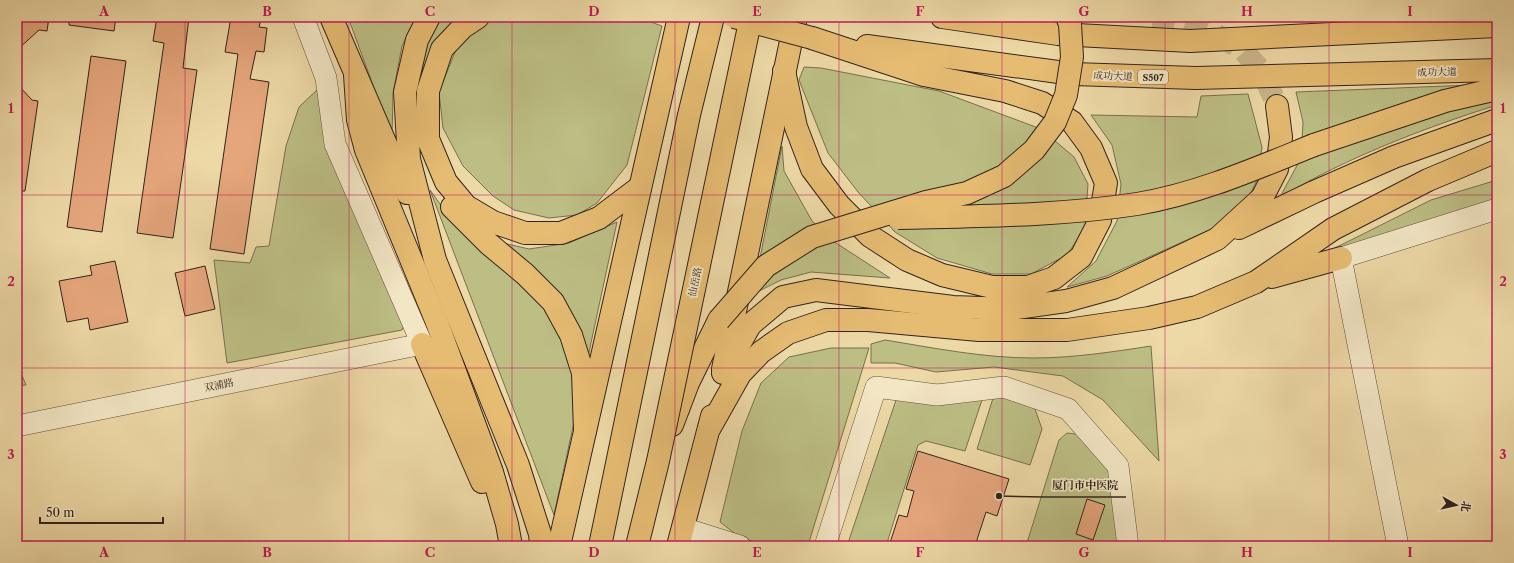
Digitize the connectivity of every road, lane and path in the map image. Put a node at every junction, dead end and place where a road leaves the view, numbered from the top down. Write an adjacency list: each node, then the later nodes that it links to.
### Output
1 (303, 17): 29 (street)
2 (331, 17): 14 (main road)
3 (429, 17): 18 (main road)
4 (478, 17): 22 (main road)
5 (679, 17): 22 (main road)
6 (713, 17): 40 (main road)
7 (734, 17): 13 (main road, 成功大道 / S507, bridge)
8 (751, 17): 34 (main road, 仙岳路, bridge)
9 (796, 17): 16 (main road)
10 (942, 17): 12 (main road)
11 (1067, 17): 24 (main road, bridge)
12 (1497, 26)
13 (812, 38): 15 (main road, 成功大道 / S507); 16 (main road)
14 (355, 70): 27 (main road); 35 (main road)
15 (1497, 70)
16 (784, 71): 30 (main road)
17 (1497, 89): 24 (main road, bridge)
18 (404, 92): 27 (main road); 33 (main road)
19 (1277, 106): 25 (main road)
20 (1497, 120): 25 (main road)
21 (1497, 151): 28 (main road)
22 (640, 187): 33 (main road)
23 (1497, 209): 26 (street)
24 (867, 219): 34 (main road, bridge)
25 (1217, 239): 30 (main road)
26 (1341, 258): 28 (main road); 45 (street)
27 (435, 260): 38 (main road)
28 (1256, 282): 32 (main road)
29 (422, 344): 31 (street, 双浦路); 35 (main road)
30 (722, 373): 32 (main road)
31 (17, 426)
32 (709, 429): 36 (main road)
33 (585, 431): 39 (main road)
34 (658, 461): 41 (main road, 仙岳路, bridge)
35 (507, 524): 37 (main road)
36 (680, 537): 42 (street)
37 (511, 546)
38 (541, 546)
39 (558, 546)
40 (600, 546)
41 (637, 546)
42 (740, 546)
43 (825, 546): 44 (street)
44 (1128, 546)
45 (1398, 546)

